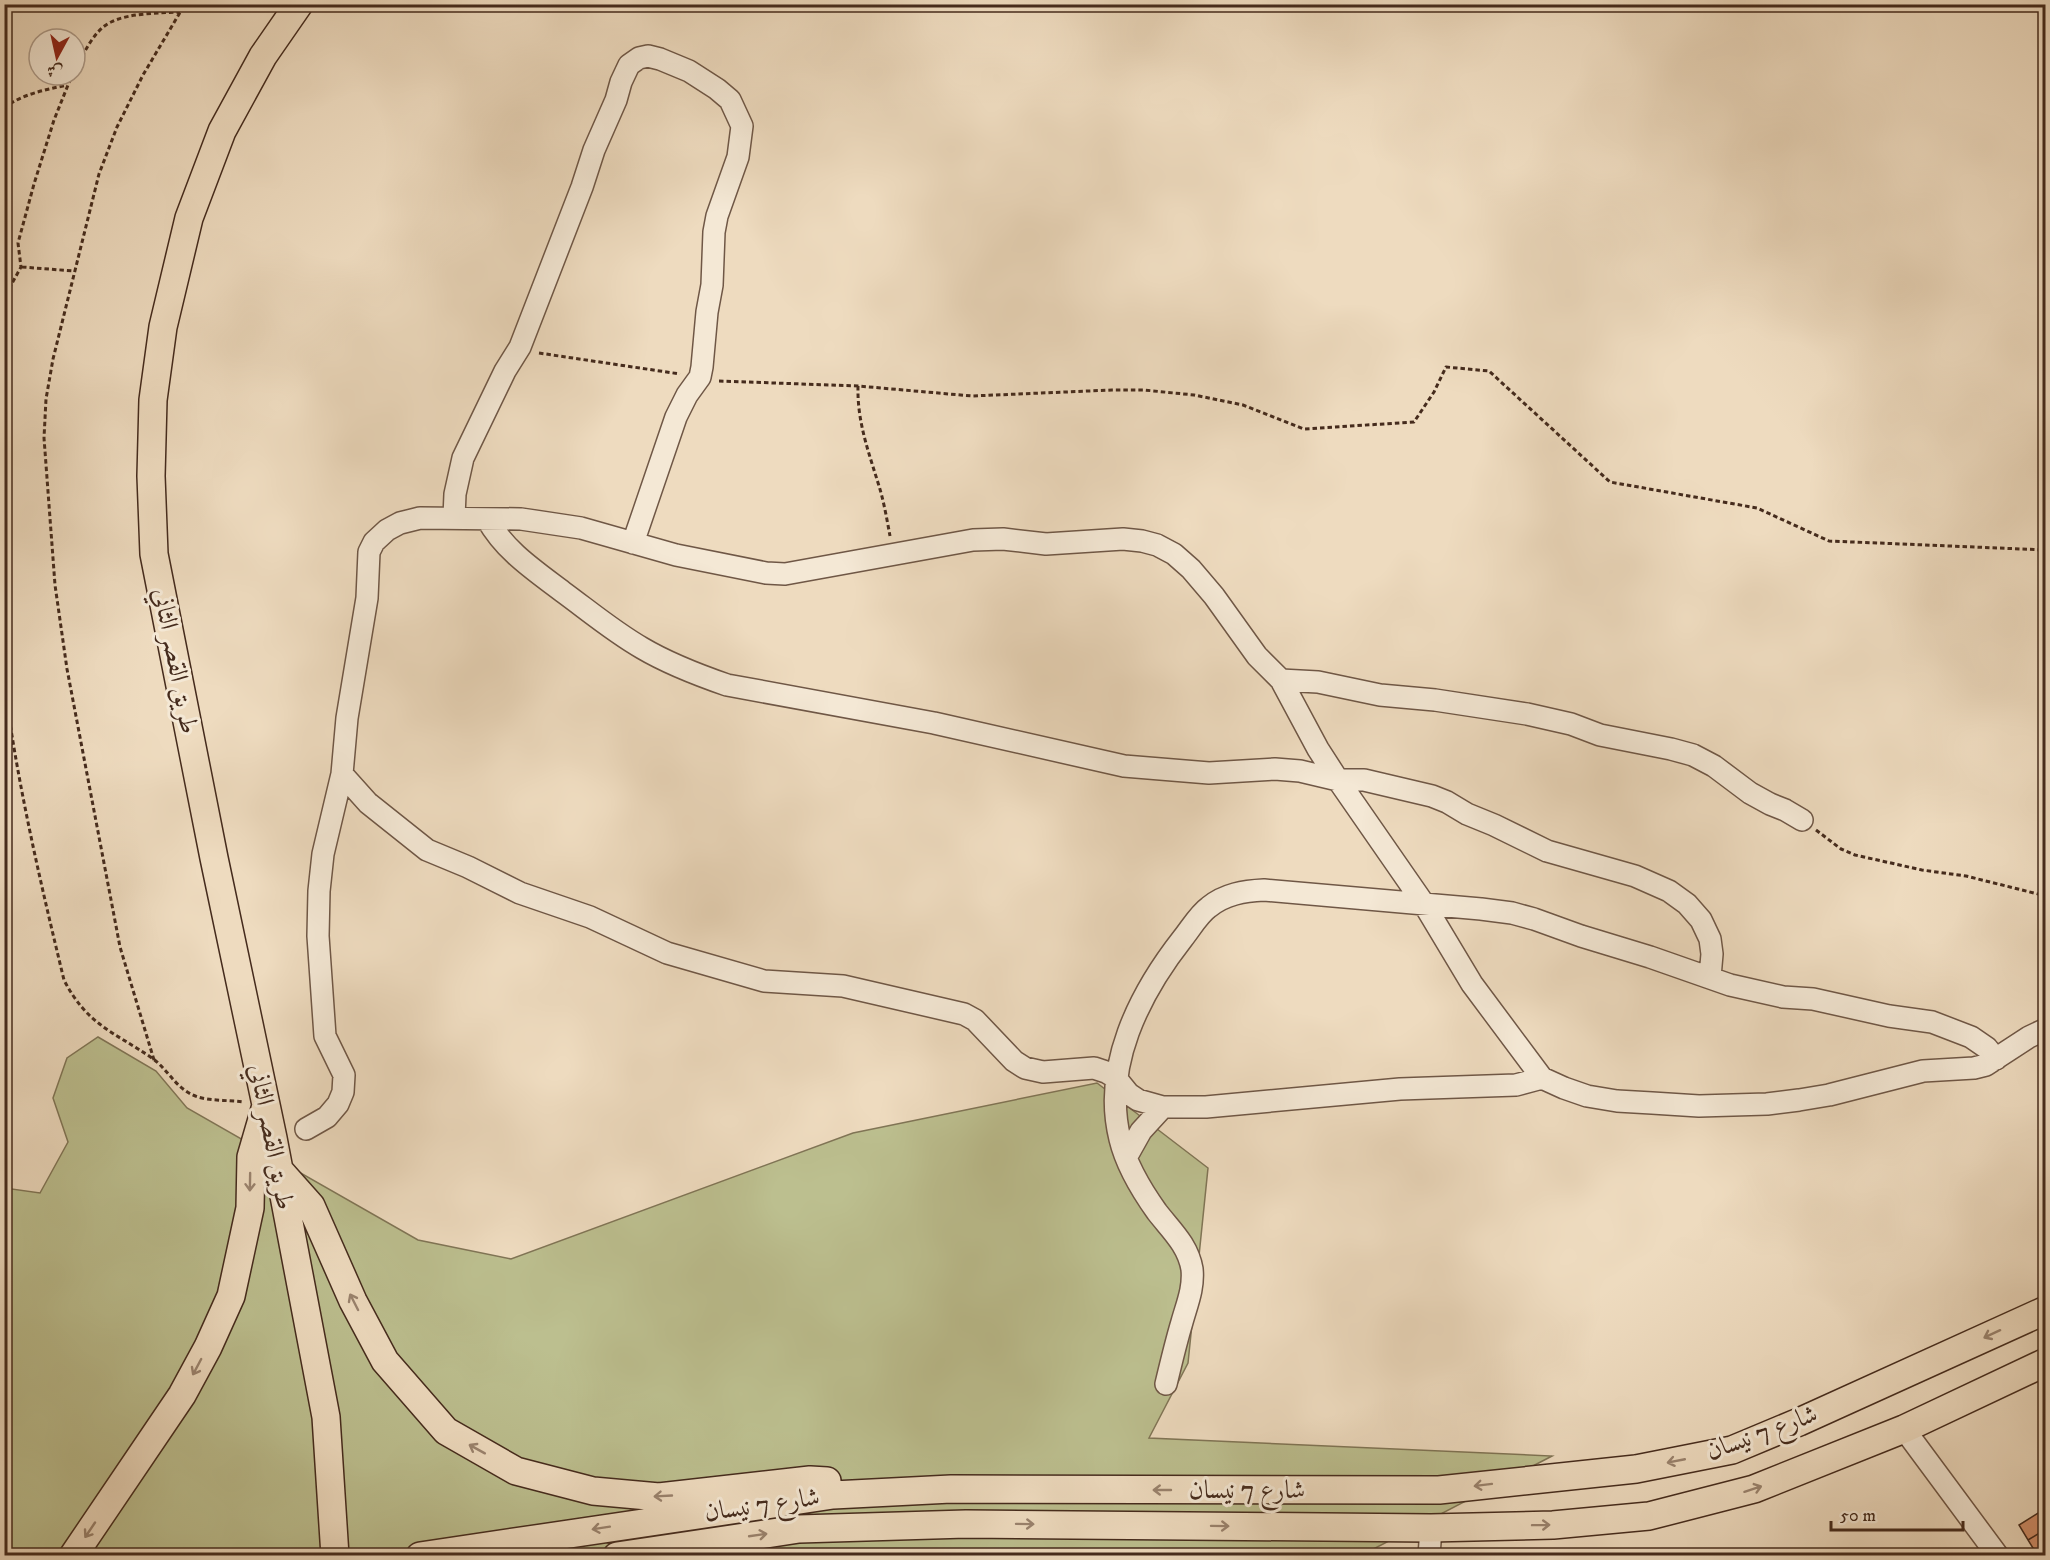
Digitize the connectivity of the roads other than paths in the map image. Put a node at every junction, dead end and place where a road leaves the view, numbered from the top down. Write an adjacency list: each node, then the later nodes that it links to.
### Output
1 (299, 4): 15 (main road, طريق القصر الثاني)
2 (454, 517): 3 (street); 4 (street); 6 (street)
3 (487, 519): 4 (street); 7 (street)
4 (633, 543): 5 (street)
5 (1281, 680): 7 (street); 8 (street)
6 (342, 774): 13 (street); 17 (street)
7 (1338, 780): 9 (street); 10 (street)
8 (1802, 820)
9 (1424, 904): 10 (street); 13 (street); 14 (street)
10 (1710, 977): 12 (street)
11 (2046, 1029): 12 (street)
12 (1996, 1059): 14 (street)
13 (1116, 1078): 16 (street); 18 (street)
14 (1542, 1078): 16 (street)
15 (266, 1105): 19 (main road, طريق القصر الثاني); 27 (main road, one-way to 27)
16 (1164, 1107): 18 (street)
17 (306, 1129)
18 (1127, 1156): 22 (street)
19 (278, 1170): 24 (main road, one-way to 19); 28 (main road, طريق القصر الثاني)
20 (2046, 1310): 24 (main road, شارع 7 نيسان, one-way to 24)
21 (2046, 1362): 23 (main road, شارع 7 نيسان)
22 (1166, 1383)
23 (1904, 1429): 25 (main road, شارع 7 نيسان, one-way to 23); 32 (street)
24 (951, 1489): 29 (main road, شارع 7 نيسان, one-way to 29)
25 (1431, 1528): 26 (main road, شارع 7 نيسان, one-way to 25); 31 (street)
26 (647, 1553): 30 (main road, شارع 7 نيسان)
27 (73, 1556)
28 (335, 1556)
29 (420, 1556)
30 (617, 1556)
31 (1429, 1556)
32 (1998, 1556)

